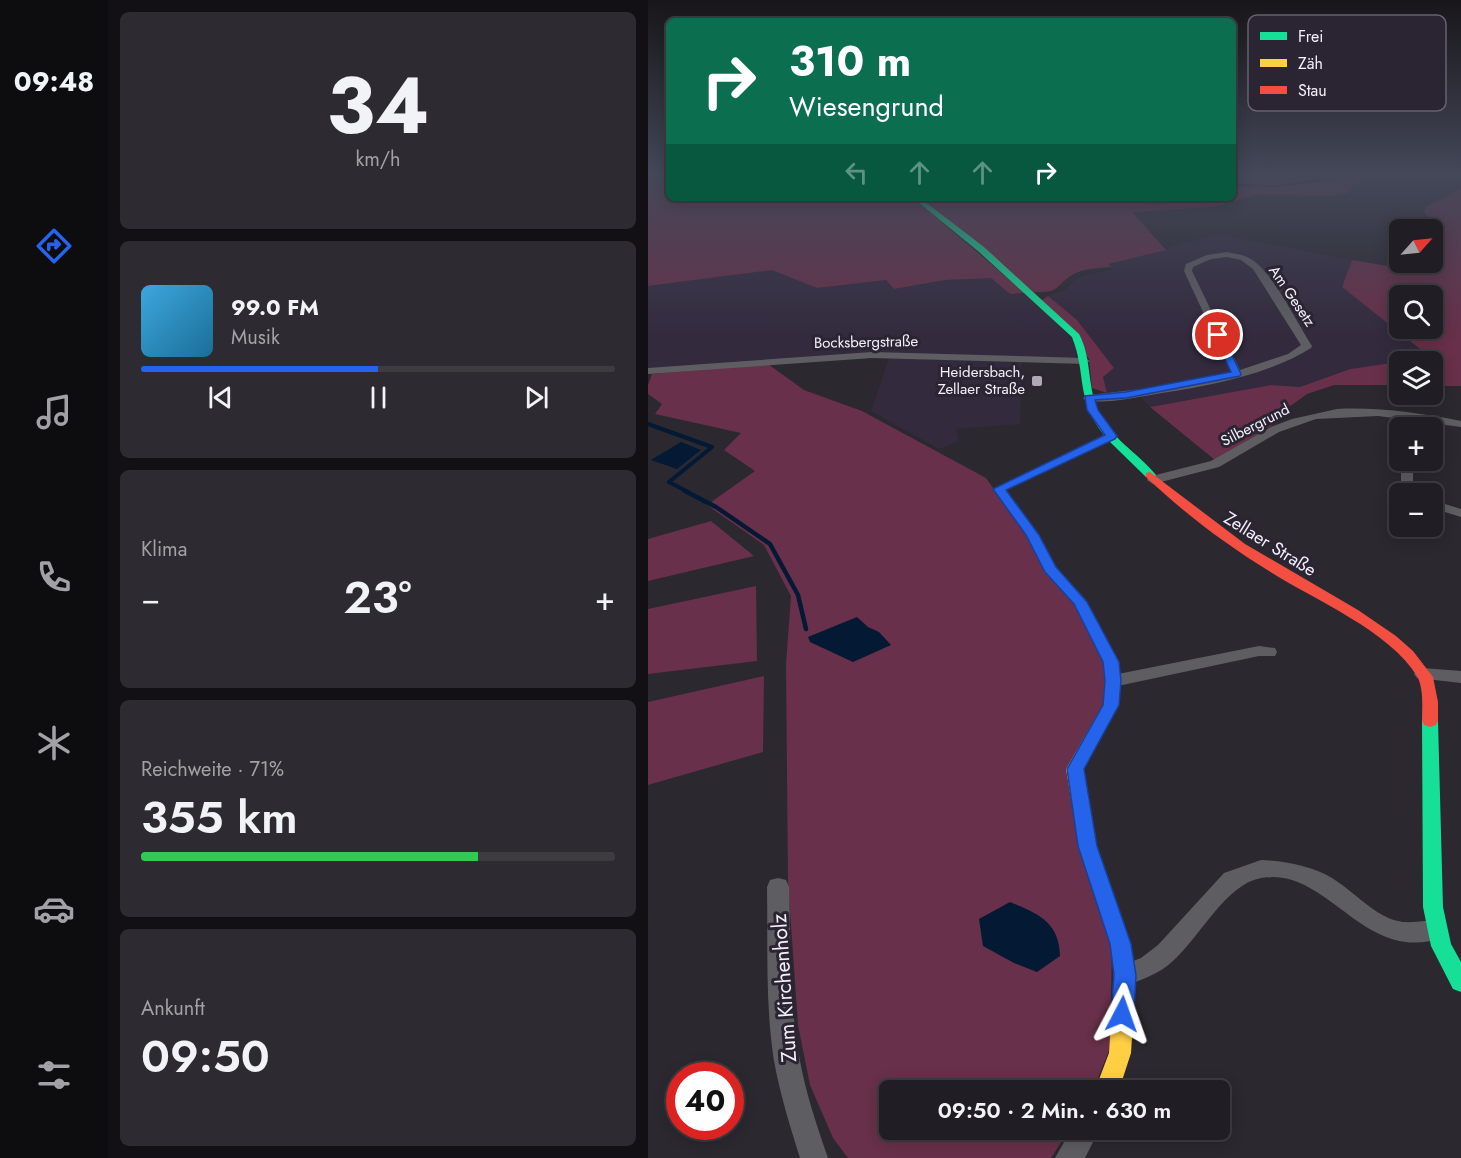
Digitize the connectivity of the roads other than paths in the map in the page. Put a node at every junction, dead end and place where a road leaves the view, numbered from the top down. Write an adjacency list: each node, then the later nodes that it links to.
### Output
1 (954, 228): 2 (street, Zellaer Straße)
2 (1085, 362): 3 (street, Bocksbergstraße); 5 (street, Zellaer Straße)
3 (648, 371)
4 (1237, 374): 4 (street, Am Gesetz); 5 (street, Am Gesetz)
5 (1089, 398): 9 (street, Zellaer Straße)
6 (1393, 417): 10 (street, Silbergrund)
7 (1443, 423): 8 (street, Silbergrund)
8 (1461, 424)
9 (1111, 436): 10 (street, Zellaer Straße); 16 (street)
10 (1153, 480): 14 (street, Zellaer Straße)
11 (1443, 507): 12 (street)
12 (1461, 513)
13 (1269, 652): 16 (street)
14 (1423, 674): 15 (street); 18 (street, Zellaer Straße)
15 (1461, 677)
16 (1113, 681): 19 (street)
17 (778, 886): 23 (street, Zum Kirchenholz)
18 (1436, 930): 19 (street); 20 (street, Zellaer Straße)
19 (1125, 975): 21 (street)
20 (1461, 982)
21 (1111, 1080)
22 (1080, 1140): 24 (street)
23 (813, 1158)
24 (1069, 1158)

